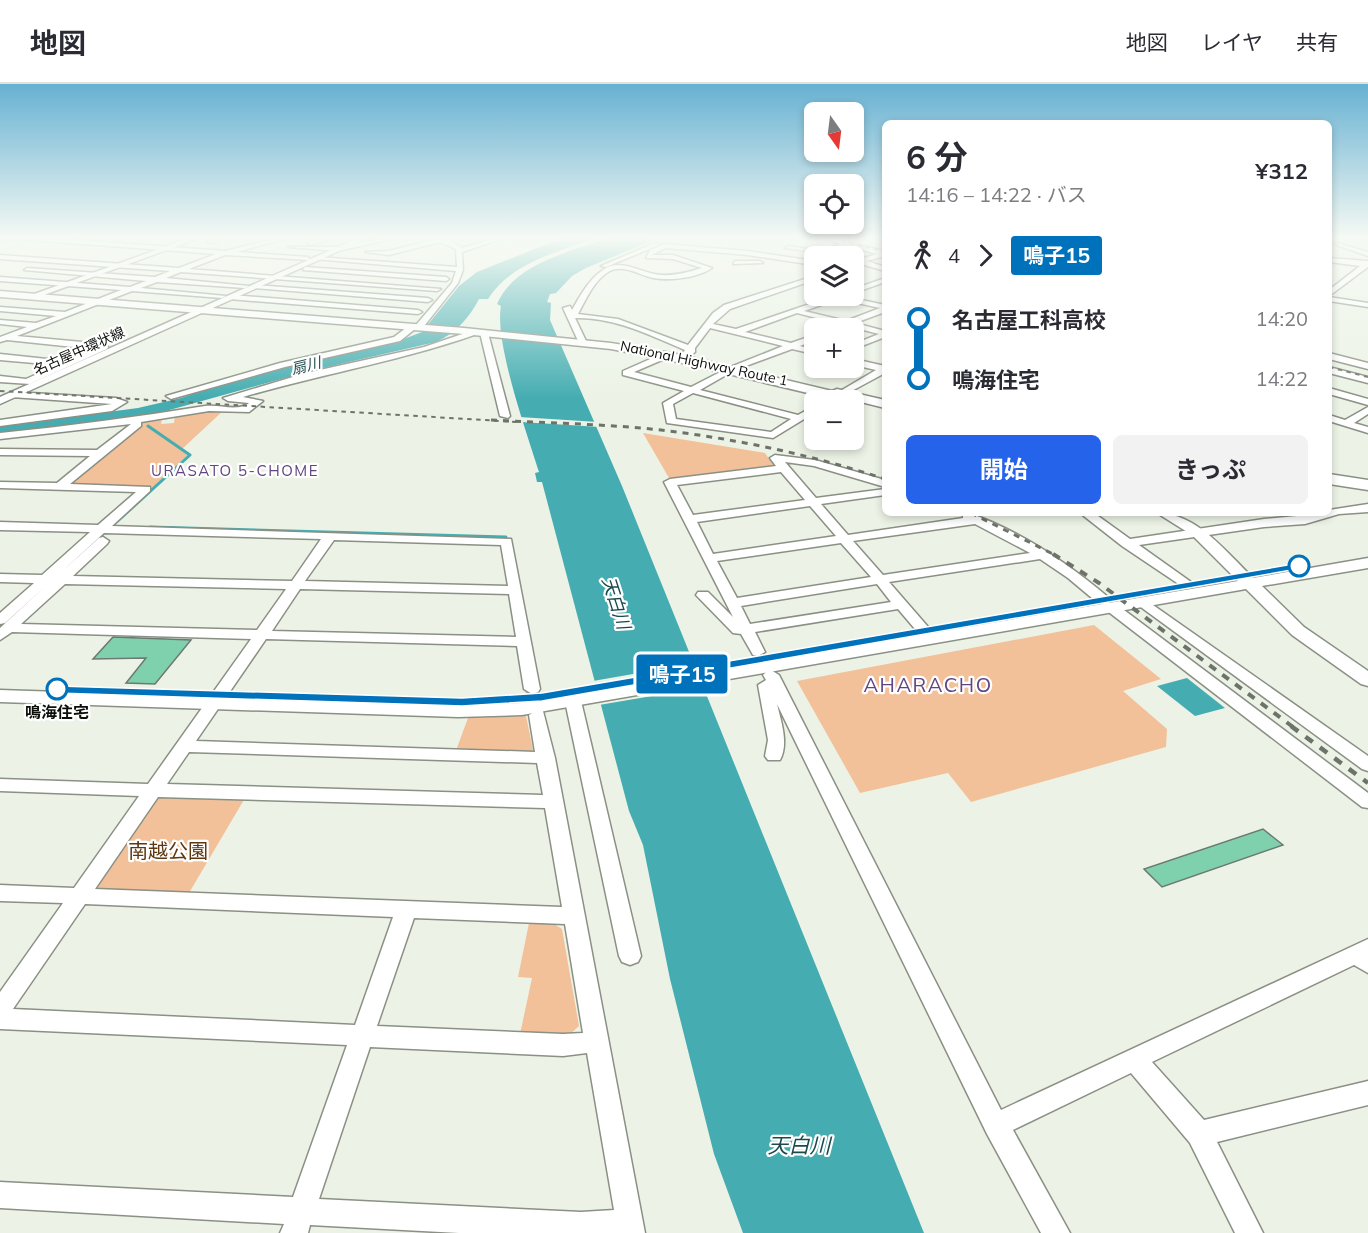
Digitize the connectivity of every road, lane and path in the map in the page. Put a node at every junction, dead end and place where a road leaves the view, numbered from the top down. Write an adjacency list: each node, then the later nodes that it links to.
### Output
1 (47, 291): 11 (main road)
2 (127, 291): 15 (street)
3 (150, 291): 12 (street)
4 (242, 291): 12 (main road, 名古屋中環状線)
5 (300, 291): 14 (street)
6 (449, 291): 32 (street)
7 (578, 291): 26 (street)
8 (587, 291): 26 (street)
9 (778, 291): 30 (street)
10 (0, 294): 11 (highway, National Highway Route 1)
11 (30, 297): 15 (highway, National Highway Route 1); 20 (street)
12 (227, 297): 22 (main road, 名古屋中環状線); 24 (street)
13 (1332, 299): 17 (street)
14 (428, 300)
15 (99, 302): 22 (highway, National Highway Route 1); 25 (street)
16 (864, 303): 19 (street)
17 (1368, 305)
18 (810, 306): 23 (street)
19 (882, 307)
20 (0, 308): 25 (street)
21 (882, 309): 28 (street)
22 (199, 310): 32 (highway, National Highway Route 1); 43 (main road, 名古屋中環状線); 62 (main road, 名古屋中環状線)
23 (796, 311): 27 (street); 34 (street)
24 (418, 312)
25 (66, 315): 31 (street)
26 (571, 315): 39 (street); 46 (street)
27 (823, 318)
28 (861, 318)
29 (0, 322): 31 (street)
30 (710, 325): 34 (street); 46 (street)
31 (38, 326): 38 (street)
32 (417, 328): 35 (highway, National Highway Route 1); 65 (street)
33 (864, 328): 36 (street)
34 (736, 332): 42 (street)
35 (481, 333): 39 (highway, National Highway Route 1); 76 (street); 83 (street)
36 (882, 333)
37 (882, 335): 41 (street)
38 (2, 339): 43 (street)
39 (580, 341): 45 (highway, National Highway Route 1); 46 (highway, National Highway Route 1)
40 (804, 341): 42 (street)
41 (864, 343)
42 (791, 346): 44 (street); 53 (street)
43 (107, 347): 49 (street); 62 (main road, 名古屋中環状線)
44 (804, 349)
45 (666, 355): 46 (highway, National Highway Route 1); 59 (street)
46 (687, 355): 53 (highway, National Highway Route 1)
47 (0, 357): 49 (street)
48 (1332, 357): 51 (street)
49 (67, 363): 56 (street)
50 (864, 364): 52 (street)
51 (1368, 366)
52 (882, 368)
53 (734, 369): 59 (street); 60 (highway, National Highway Route 1)
54 (882, 371): 61 (street)
55 (1332, 371): 57 (street)
56 (0, 379)
57 (1368, 380)
58 (0, 386): 62 (street)
59 (691, 390): 77 (street); 77 (street)
60 (810, 390)
61 (855, 390)
62 (17, 391): 64 (main road, 名古屋中環状線); 66 (street); 67 (main road, 名古屋中環状線)
63 (1332, 392): 69 (street)
64 (0, 396)
65 (171, 396)
66 (102, 400): 75 (street); 79 (street)
67 (0, 401)
68 (864, 402): 71 (highway, National Highway Route 1)
69 (1368, 402)
70 (864, 404): 72 (highway, National Highway Route 1)
71 (882, 404)
72 (882, 408)
73 (1368, 410): 81 (street)
74 (804, 415): 77 (street)
75 (0, 416)
76 (505, 416)
77 (798, 418)
78 (1332, 419): 81 (street)
79 (0, 423)
80 (136, 424): 85 (street)
81 (1345, 424): 82 (street)
82 (1368, 430)
83 (0, 436)
84 (0, 452): 85 (street)
85 (100, 453): 93 (street)
86 (783, 468): 90 (street); 95 (street); 102 (street)
87 (1332, 474): 89 (highway)
88 (1332, 479): 92 (highway)
89 (1368, 480)
90 (882, 483)
91 (0, 485): 93 (street)
92 (1368, 485)
93 (60, 486): 105 (street)
94 (882, 492): 95 (street)
95 (812, 502): 102 (street); 108 (street)
96 (1368, 507): 97 (street)
97 (1332, 512)
98 (967, 516): 103 (street)
99 (1090, 516): 109 (street)
100 (1169, 516): 106 (main road)
101 (1318, 516): 106 (street)
102 (690, 519): 112 (street)
103 (976, 520): 108 (street); 111 (street)
104 (0, 526): 105 (street)
105 (107, 530): 107 (street); 115 (street); 116 (street)
106 (1197, 532): 109 (street); 117 (main road)
107 (330, 536): 119 (street); 121 (street)
108 (844, 539): 112 (street); 118 (street)
109 (1126, 543): 120 (street)
110 (1368, 554): 117 (main road)
111 (1041, 555): 118 (street); 126 (street)
112 (709, 558): 124 (street)
113 (1368, 562): 117 (main road)
114 (0, 578): 115 (street)
115 (45, 579): 116 (street); 127 (street)
116 (62, 579): 119 (street); 127 (street)
117 (1247, 579): 120 (main road); 123 (main road); 133 (main road)
118 (881, 580): 124 (street); 125 (street)
119 (295, 585): 121 (street); 129 (street)
120 (1186, 585): 126 (main road)
121 (515, 590): 131 (street)
122 (703, 595): 128 (street)
123 (1143, 602): 126 (main road); 142 (street)
124 (731, 603): 128 (street)
125 (903, 604): 128 (street); 130 (street)
126 (1107, 604): 130 (main road); 149 (street)
127 (3, 628): 129 (street)
128 (745, 629): 132 (street)
129 (261, 635): 131 (street); 138 (street)
130 (927, 635): 137 (main road)
131 (525, 642): 135 (street)
132 (758, 652)
133 (1368, 680)
134 (0, 688): 138 (main road)
135 (532, 689)
136 (0, 696): 138 (main road)
137 (576, 698): 138 (main road); 155 (street)
138 (216, 699): 140 (street)
139 (537, 715): 144 (street)
140 (184, 746): 144 (street); 147 (street)
141 (1368, 750): 142 (street)
142 (1350, 752): 145 (street)
143 (774, 756): 162 (street)
144 (546, 758): 148 (street)
145 (1368, 765)
146 (0, 785): 147 (street)
147 (153, 791): 148 (street); 151 (street)
148 (553, 800): 153 (street)
149 (1368, 802)
150 (0, 893): 151 (street)
151 (78, 896): 152 (street); 156 (street)
152 (406, 910): 153 (street); 158 (street)
153 (575, 916): 159 (street)
154 (1364, 955): 160 (street)
155 (630, 956)
156 (0, 1010)
157 (0, 1019): 158 (street)
158 (363, 1034): 159 (street); 165 (street)
159 (597, 1041): 166 (street)
160 (1134, 1059): 162 (street); 163 (street)
161 (1368, 1093): 163 (street)
162 (996, 1125): 167 (street)
163 (1199, 1134): 168 (street)
164 (0, 1195): 165 (street)
165 (298, 1222): 166 (street)
166 (630, 1228)
167 (1056, 1233)
168 (1249, 1233)

